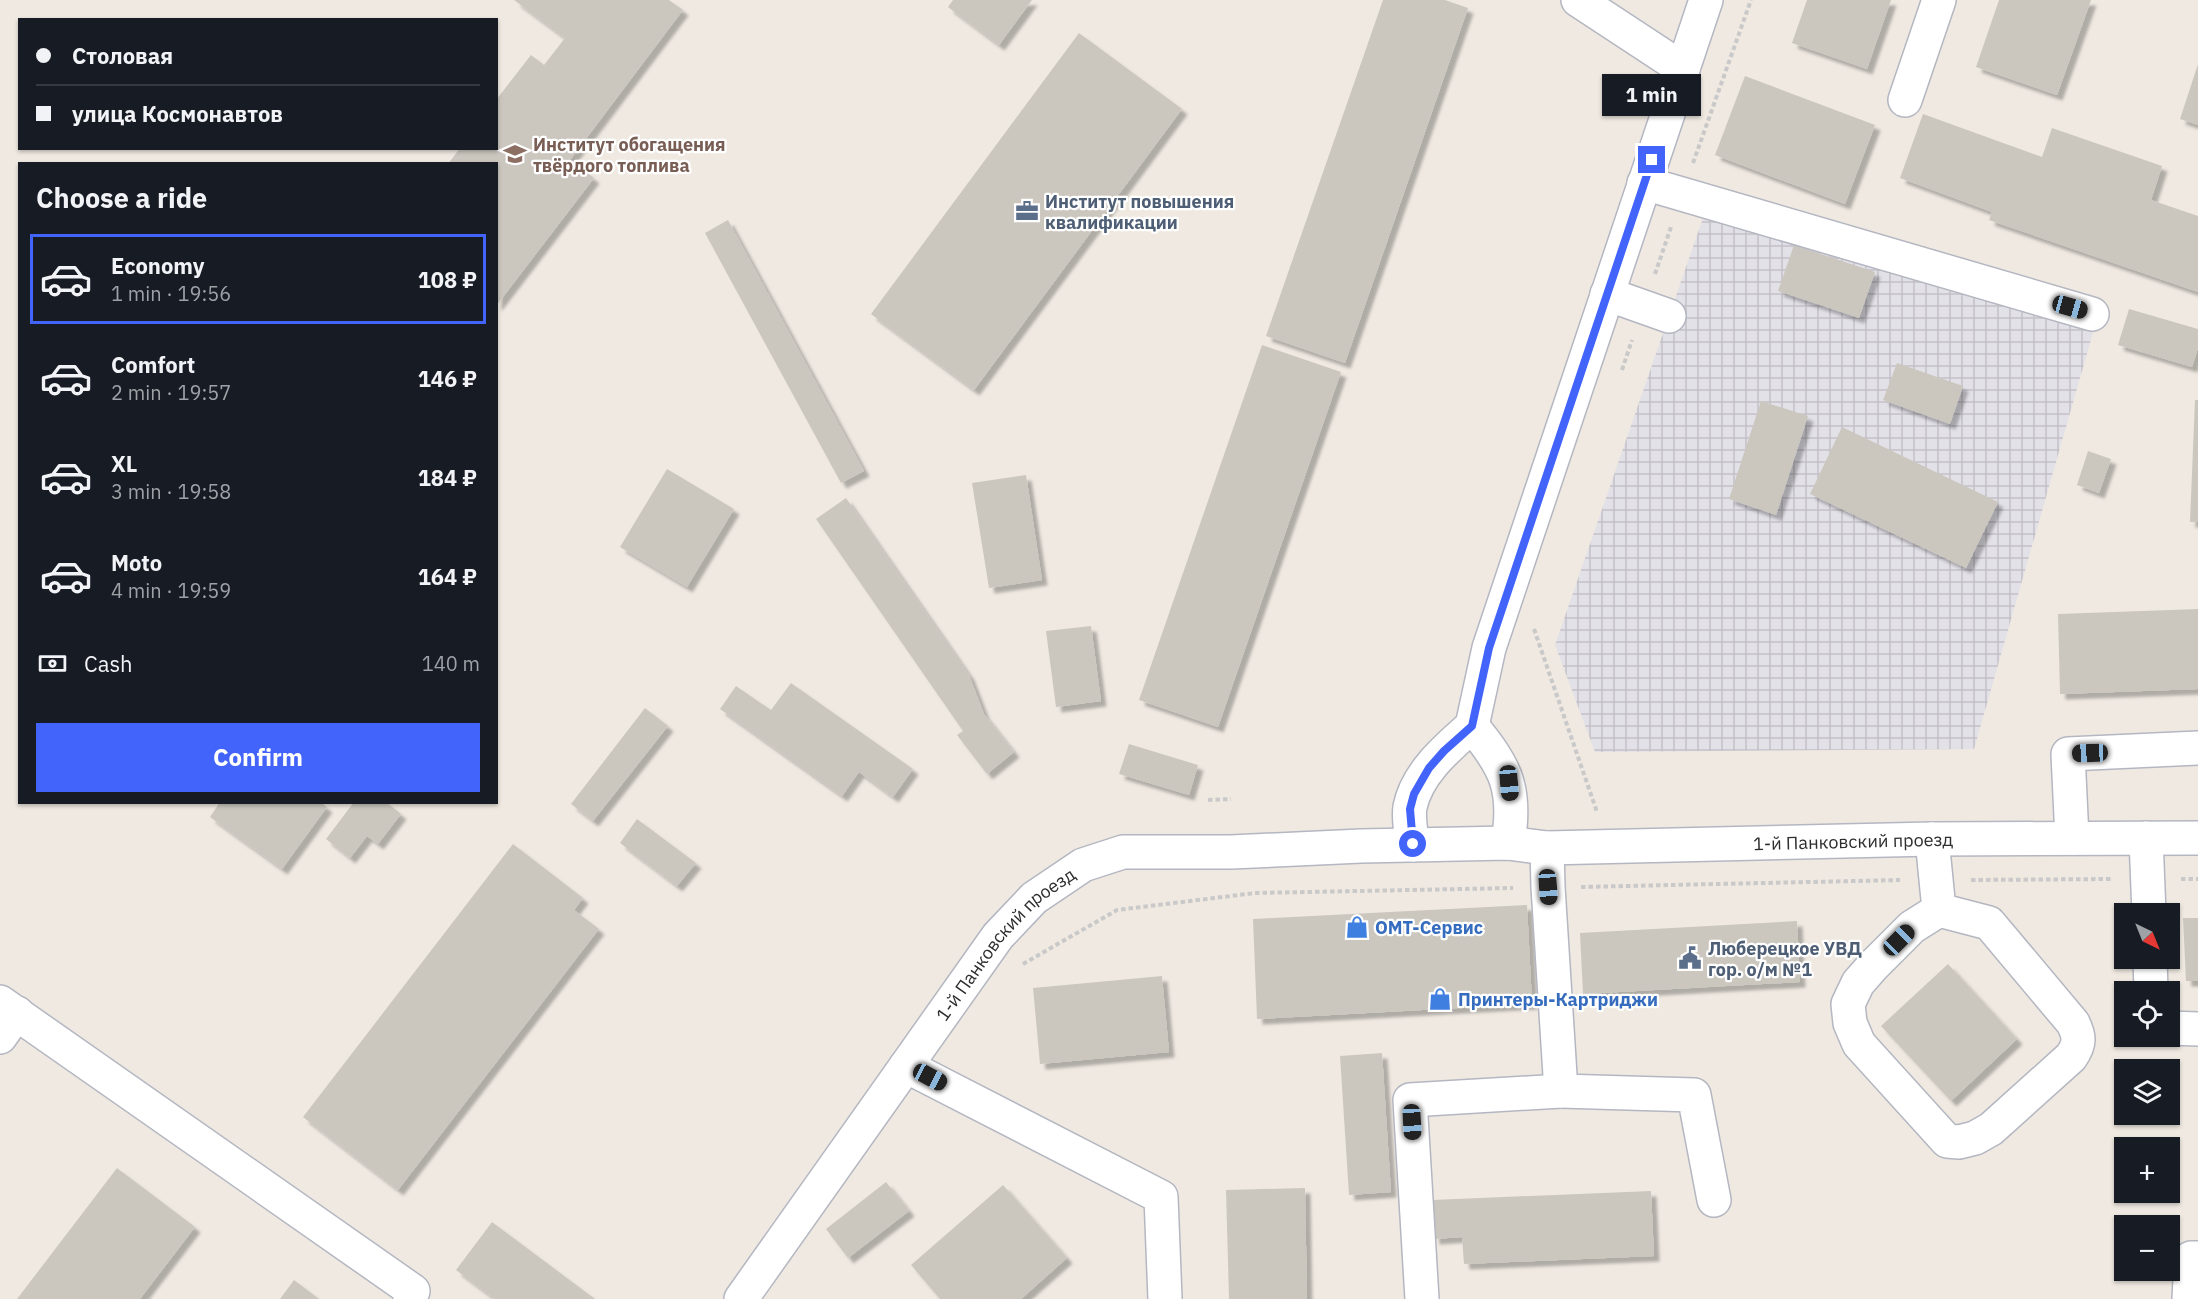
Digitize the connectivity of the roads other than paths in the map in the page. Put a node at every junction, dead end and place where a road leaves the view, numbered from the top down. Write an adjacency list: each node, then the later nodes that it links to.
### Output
1 (1578, 0): 4 (street)
2 (1706, 0): 4 (street)
3 (1939, 0): 5 (street)
4 (1683, 69): 6 (street)
5 (1905, 100)
6 (1644, 183): 7 (street); 9 (street)
7 (1607, 294): 8 (street); 10 (street)
8 (1656, 312)
9 (2092, 314)
10 (1472, 726): 16 (street); 17 (street)
11 (2198, 748): 12 (street)
12 (2072, 838): 13 (street, 1-й Панковский проезд); 15 (street, 1-й Панковский проезд)
13 (2145, 838): 14 (street, 1-й Панковский проезд); 20 (street)
14 (2198, 838)
15 (1932, 839): 18 (street, 1-й Панковский проезд); 19 (street)
16 (1508, 843): 17 (street, 1-й Панковский проезд); 18 (street, 1-й Панковский проезд)
17 (1413, 844): 24 (street, 1-й Панковский проезд)
18 (1547, 848): 25 (street)
19 (1938, 895): 19 (street)
20 (2149, 903)
21 (6, 1017): 28 (street)
22 (2180, 1028): 23 (street)
23 (2198, 1029)
24 (906, 1066): 29 (street, 1-й Панковский проезд); 30 (street)
25 (1561, 1091): 26 (street); 31 (street)
26 (1714, 1200)
27 (2198, 1258): 32 (street)
28 (410, 1299)
29 (741, 1299)
30 (1165, 1299)
31 (1422, 1299)
32 (2189, 1299)

